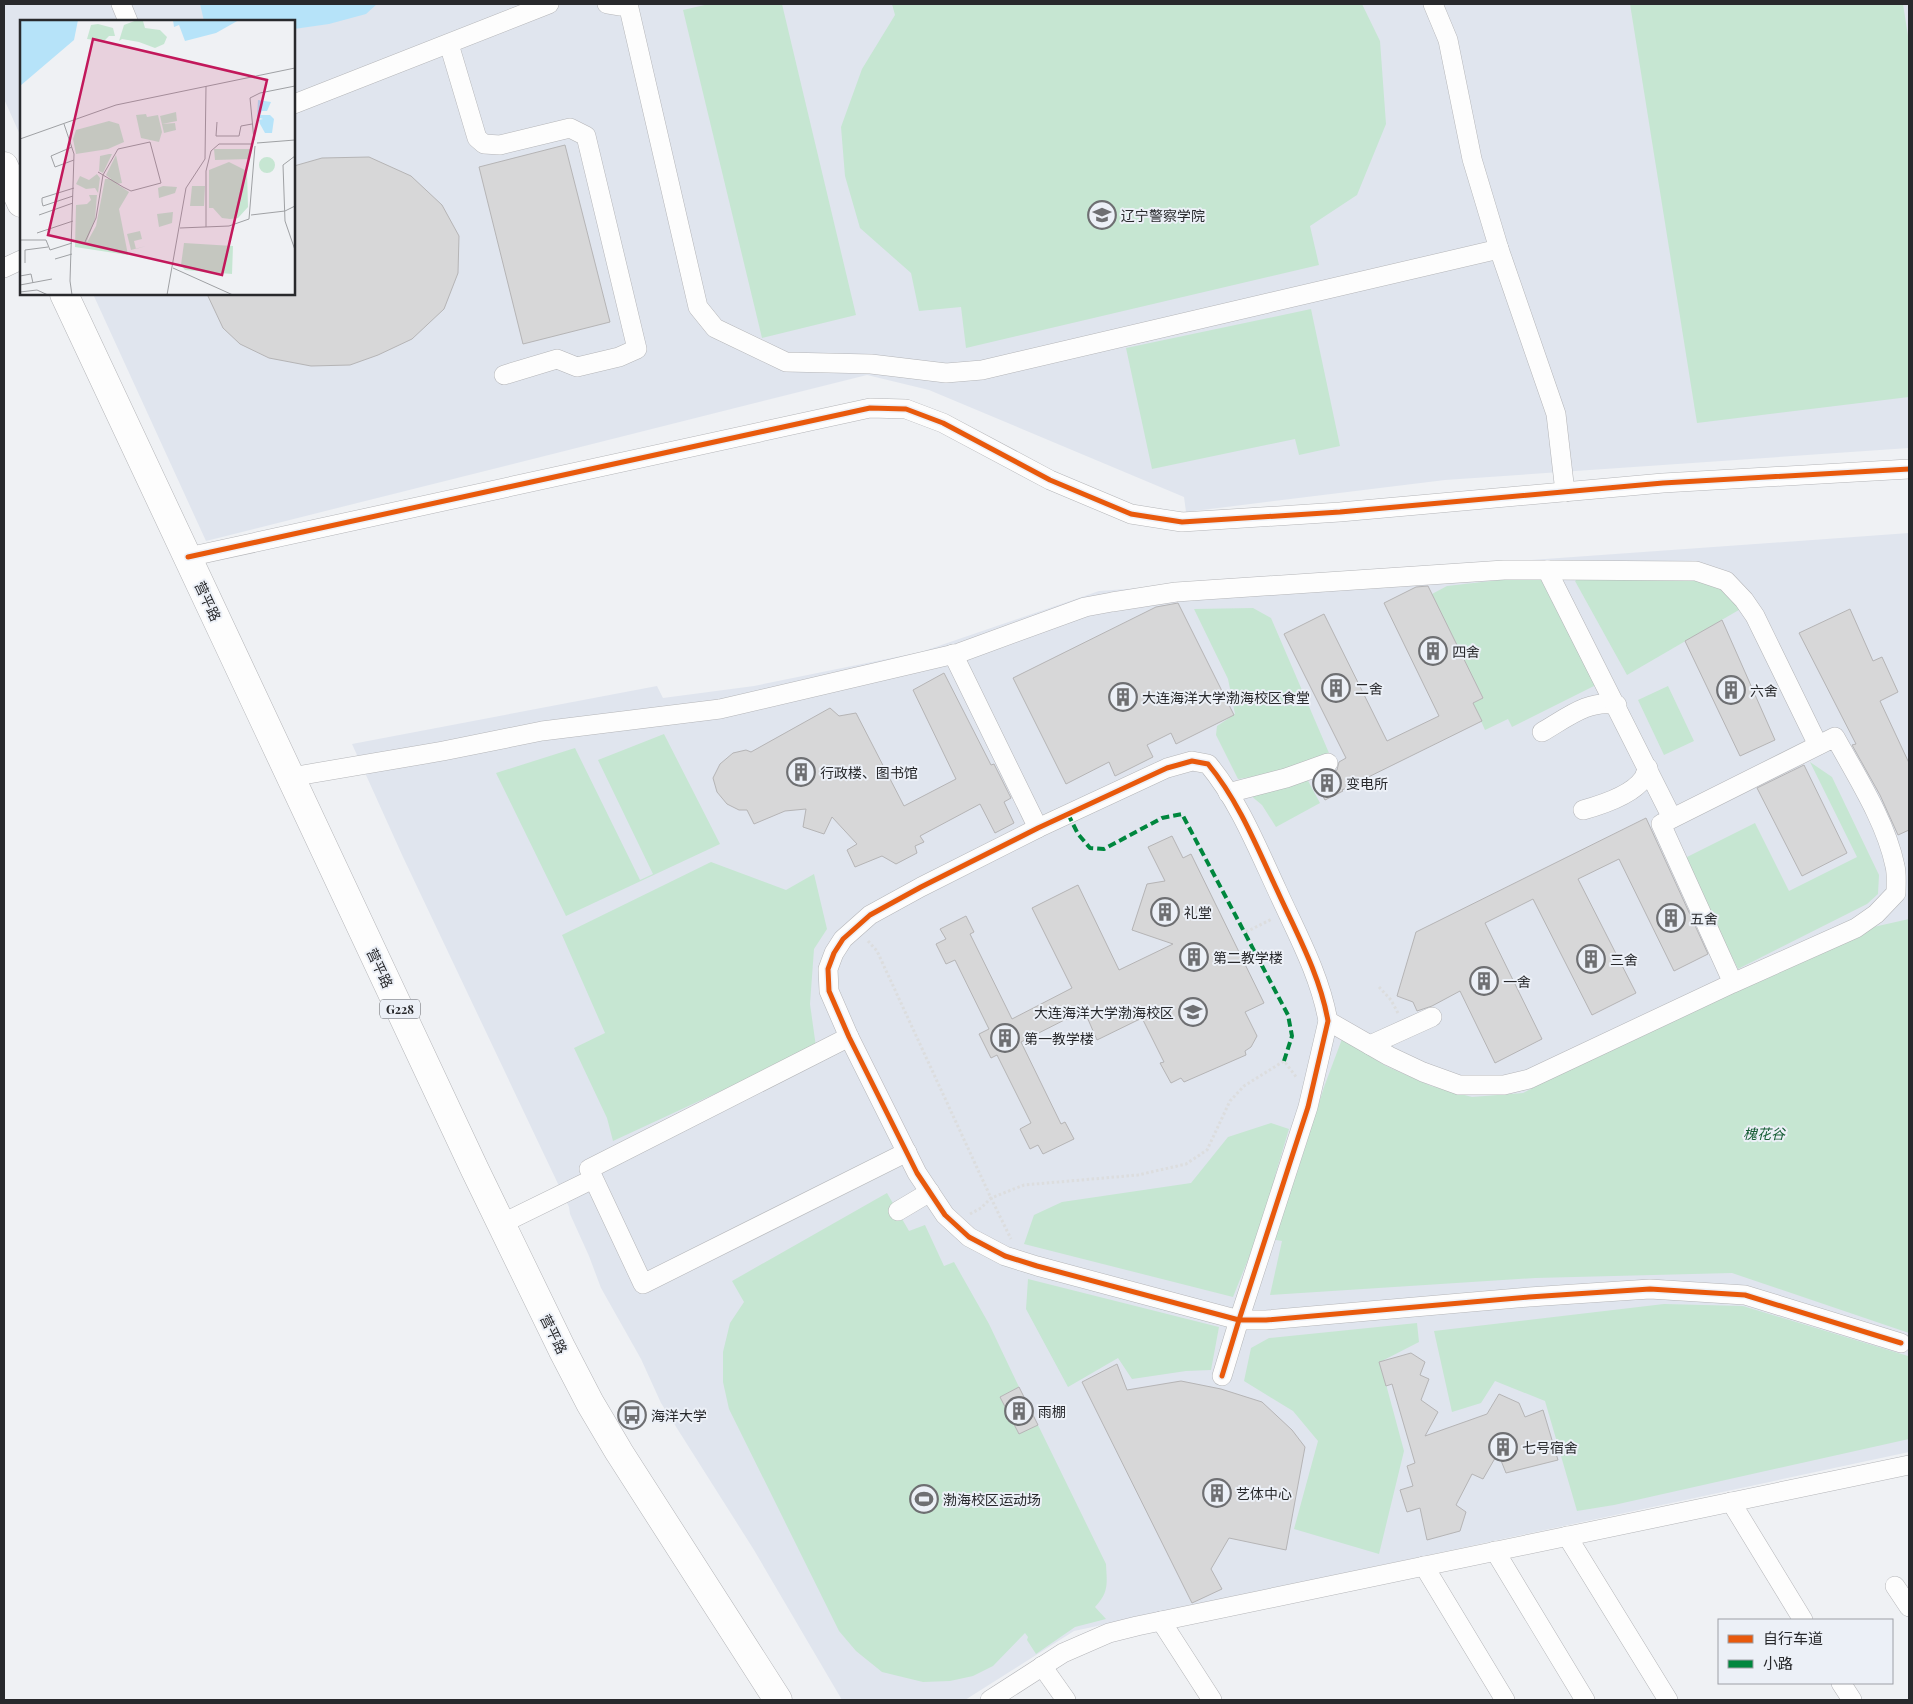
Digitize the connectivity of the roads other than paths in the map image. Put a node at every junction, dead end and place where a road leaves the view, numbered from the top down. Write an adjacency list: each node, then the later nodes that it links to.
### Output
1 (121, 4): 6 (street)
2 (549, 4): 7 (street)
3 (607, 4): 4 (street)
4 (627, 4): 11 (street)
5 (1433, 4): 11 (street)
6 (128, 20)
7 (449, 44): 8 (street); 15 (street)
8 (295, 104)
9 (4, 166): 10 (highway)
10 (20, 201)
11 (1499, 249): 17 (street)
12 (20, 260): 13 (street)
13 (4, 268)
14 (64, 295): 18 (highway, 营平路 / G228)
15 (504, 375)
16 (1909, 469): 17 (street)
17 (1566, 492): 18 (street)
18 (188, 557): 26 (highway, 营平路 / G228)
19 (1547, 570): 20 (street); 21 (street); 23 (street)
20 (953, 654): 26 (street); 30 (street)
21 (1617, 705): 22 (street); 25 (street)
22 (1542, 732)
23 (1818, 745): 29 (street); 31 (street)
24 (1328, 763): 27 (street)
25 (1648, 768): 28 (street); 29 (street)
26 (291, 776): 40 (highway, 营平路 / G228)
27 (1228, 793): 30 (street); 33 (street)
28 (1583, 810)
29 (1672, 818): 31 (street)
30 (1038, 828): 34 (street)
31 (1733, 983): 35 (street)
32 (1432, 1017): 35 (street)
33 (1328, 1021): 35 (street); 41 (street)
34 (849, 1037): 36 (street); 37 (street)
35 (1370, 1045)
36 (907, 1152): 37 (street); 38 (street)
37 (593, 1179): 40 (street)
38 (930, 1192): 39 (street); 41 (street)
39 (898, 1211)
40 (501, 1224): 55 (highway, 营平路 / G228)
41 (1239, 1320): 42 (street); 43 (street)
42 (1901, 1343)
43 (1222, 1376)
44 (1909, 1465): 45 (street)
45 (1731, 1502): 46 (street); 51 (street)
46 (1568, 1536): 47 (street); 61 (street)
47 (1495, 1551): 48 (street); 60 (street)
48 (1424, 1566): 52 (street); 59 (street)
49 (1895, 1586): 50 (street)
50 (1909, 1607)
51 (1802, 1619)
52 (1161, 1621): 53 (street); 58 (street)
53 (1042, 1666): 56 (street); 57 (street)
54 (1842, 1684): 62 (street)
55 (778, 1700)
56 (990, 1700)
57 (1066, 1700)
58 (1212, 1700)
59 (1505, 1700)
60 (1585, 1700)
61 (1668, 1700)
62 (1852, 1700)

